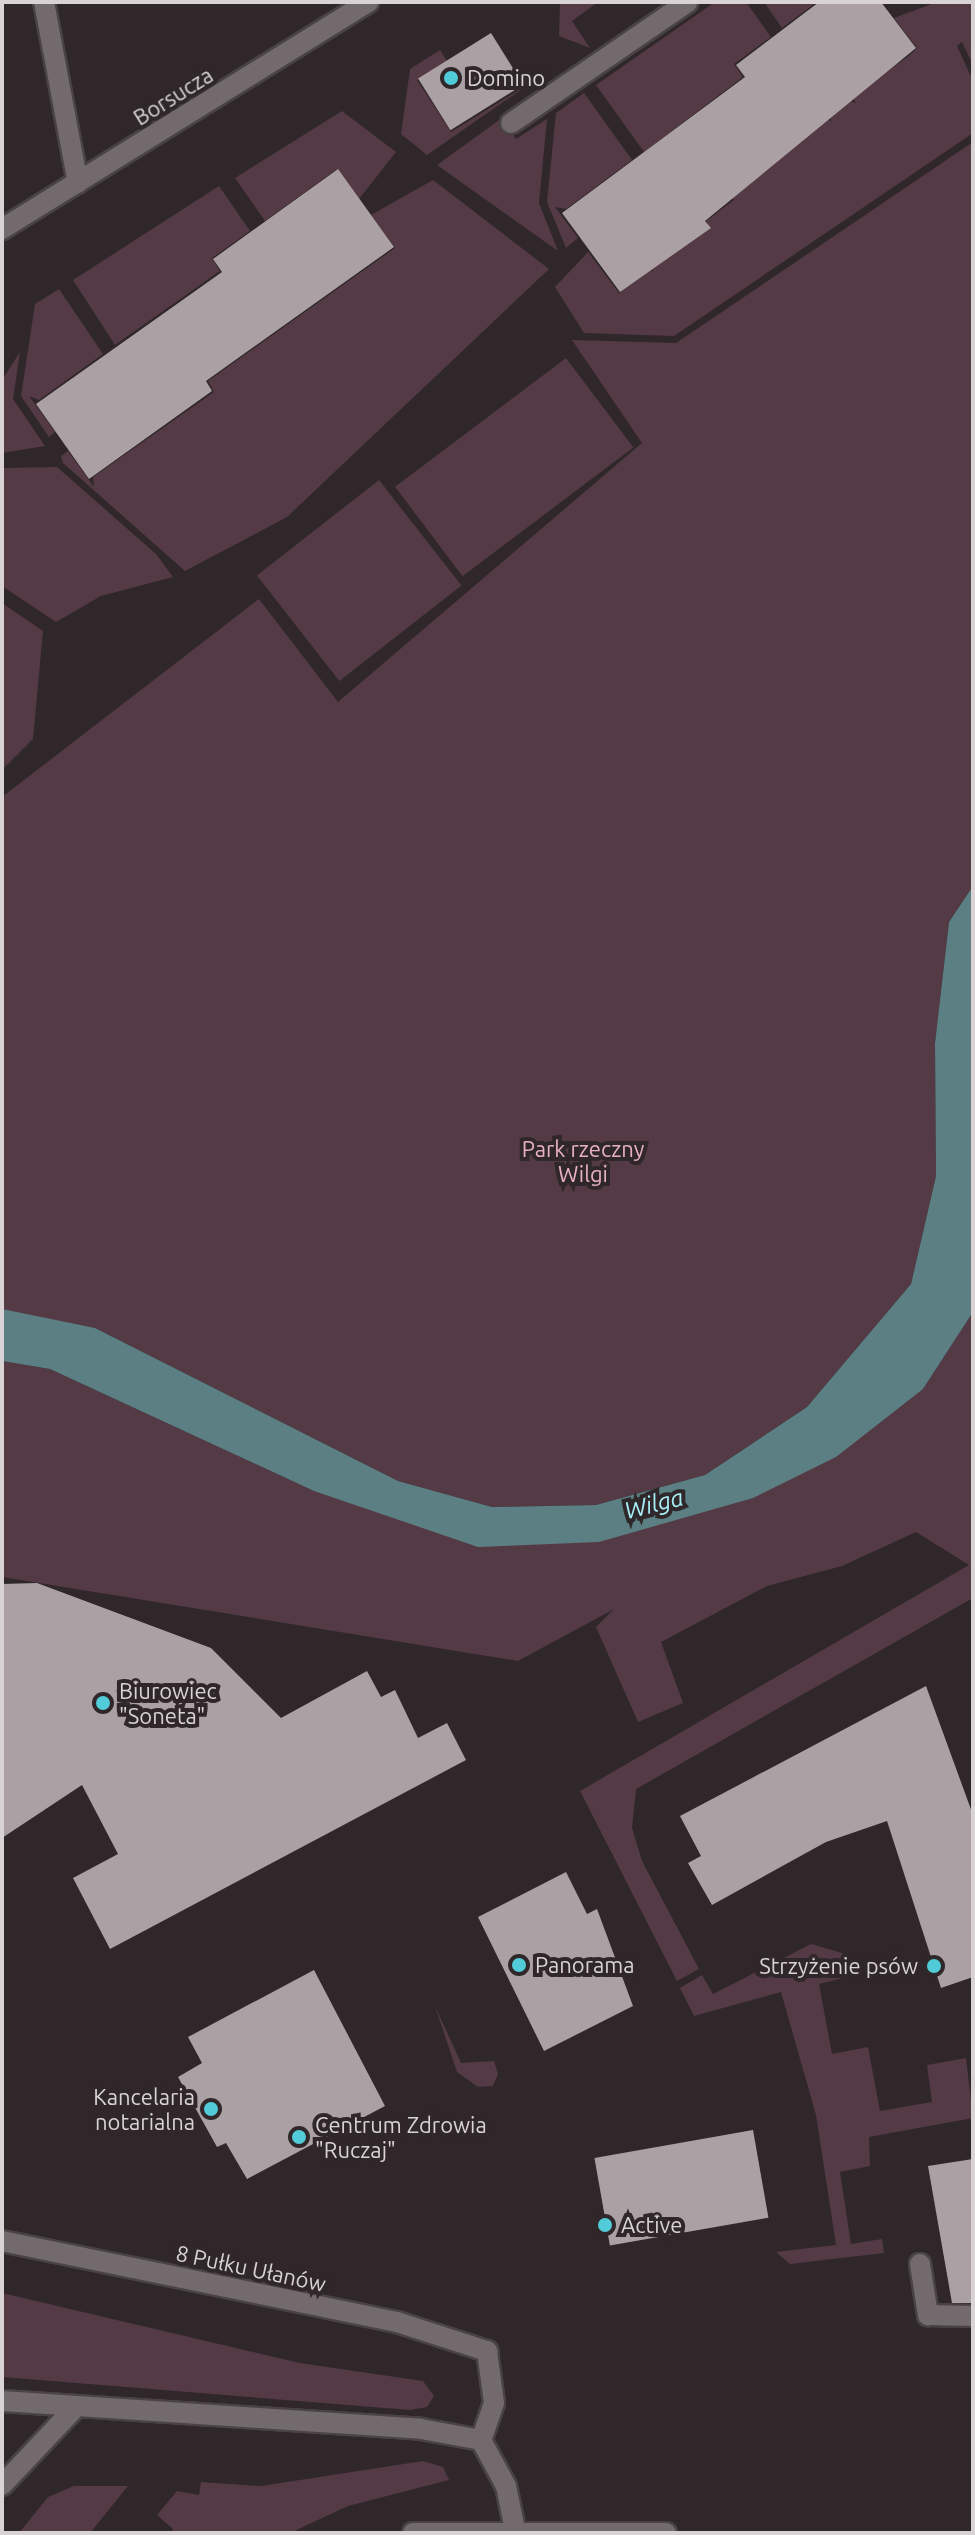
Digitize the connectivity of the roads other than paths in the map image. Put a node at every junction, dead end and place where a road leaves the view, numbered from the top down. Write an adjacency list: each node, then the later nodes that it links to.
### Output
1 (44, 2): 5 (street)
2 (368, 2): 5 (street, Borsucza)
3 (688, 2): 4 (street)
4 (511, 123)
5 (78, 183): 6 (street, Borsucza)
6 (2, 229)
7 (2, 2241): 12 (street, 8 Pułku Ułanów)
8 (920, 2264): 9 (street)
9 (973, 2316)
10 (2, 2401): 11 (street)
11 (73, 2410): 12 (street); 13 (street)
12 (481, 2440): 14 (street)
13 (2, 2485)
14 (515, 2530): 15 (street); 16 (street)
15 (413, 2533)
16 (666, 2533)

